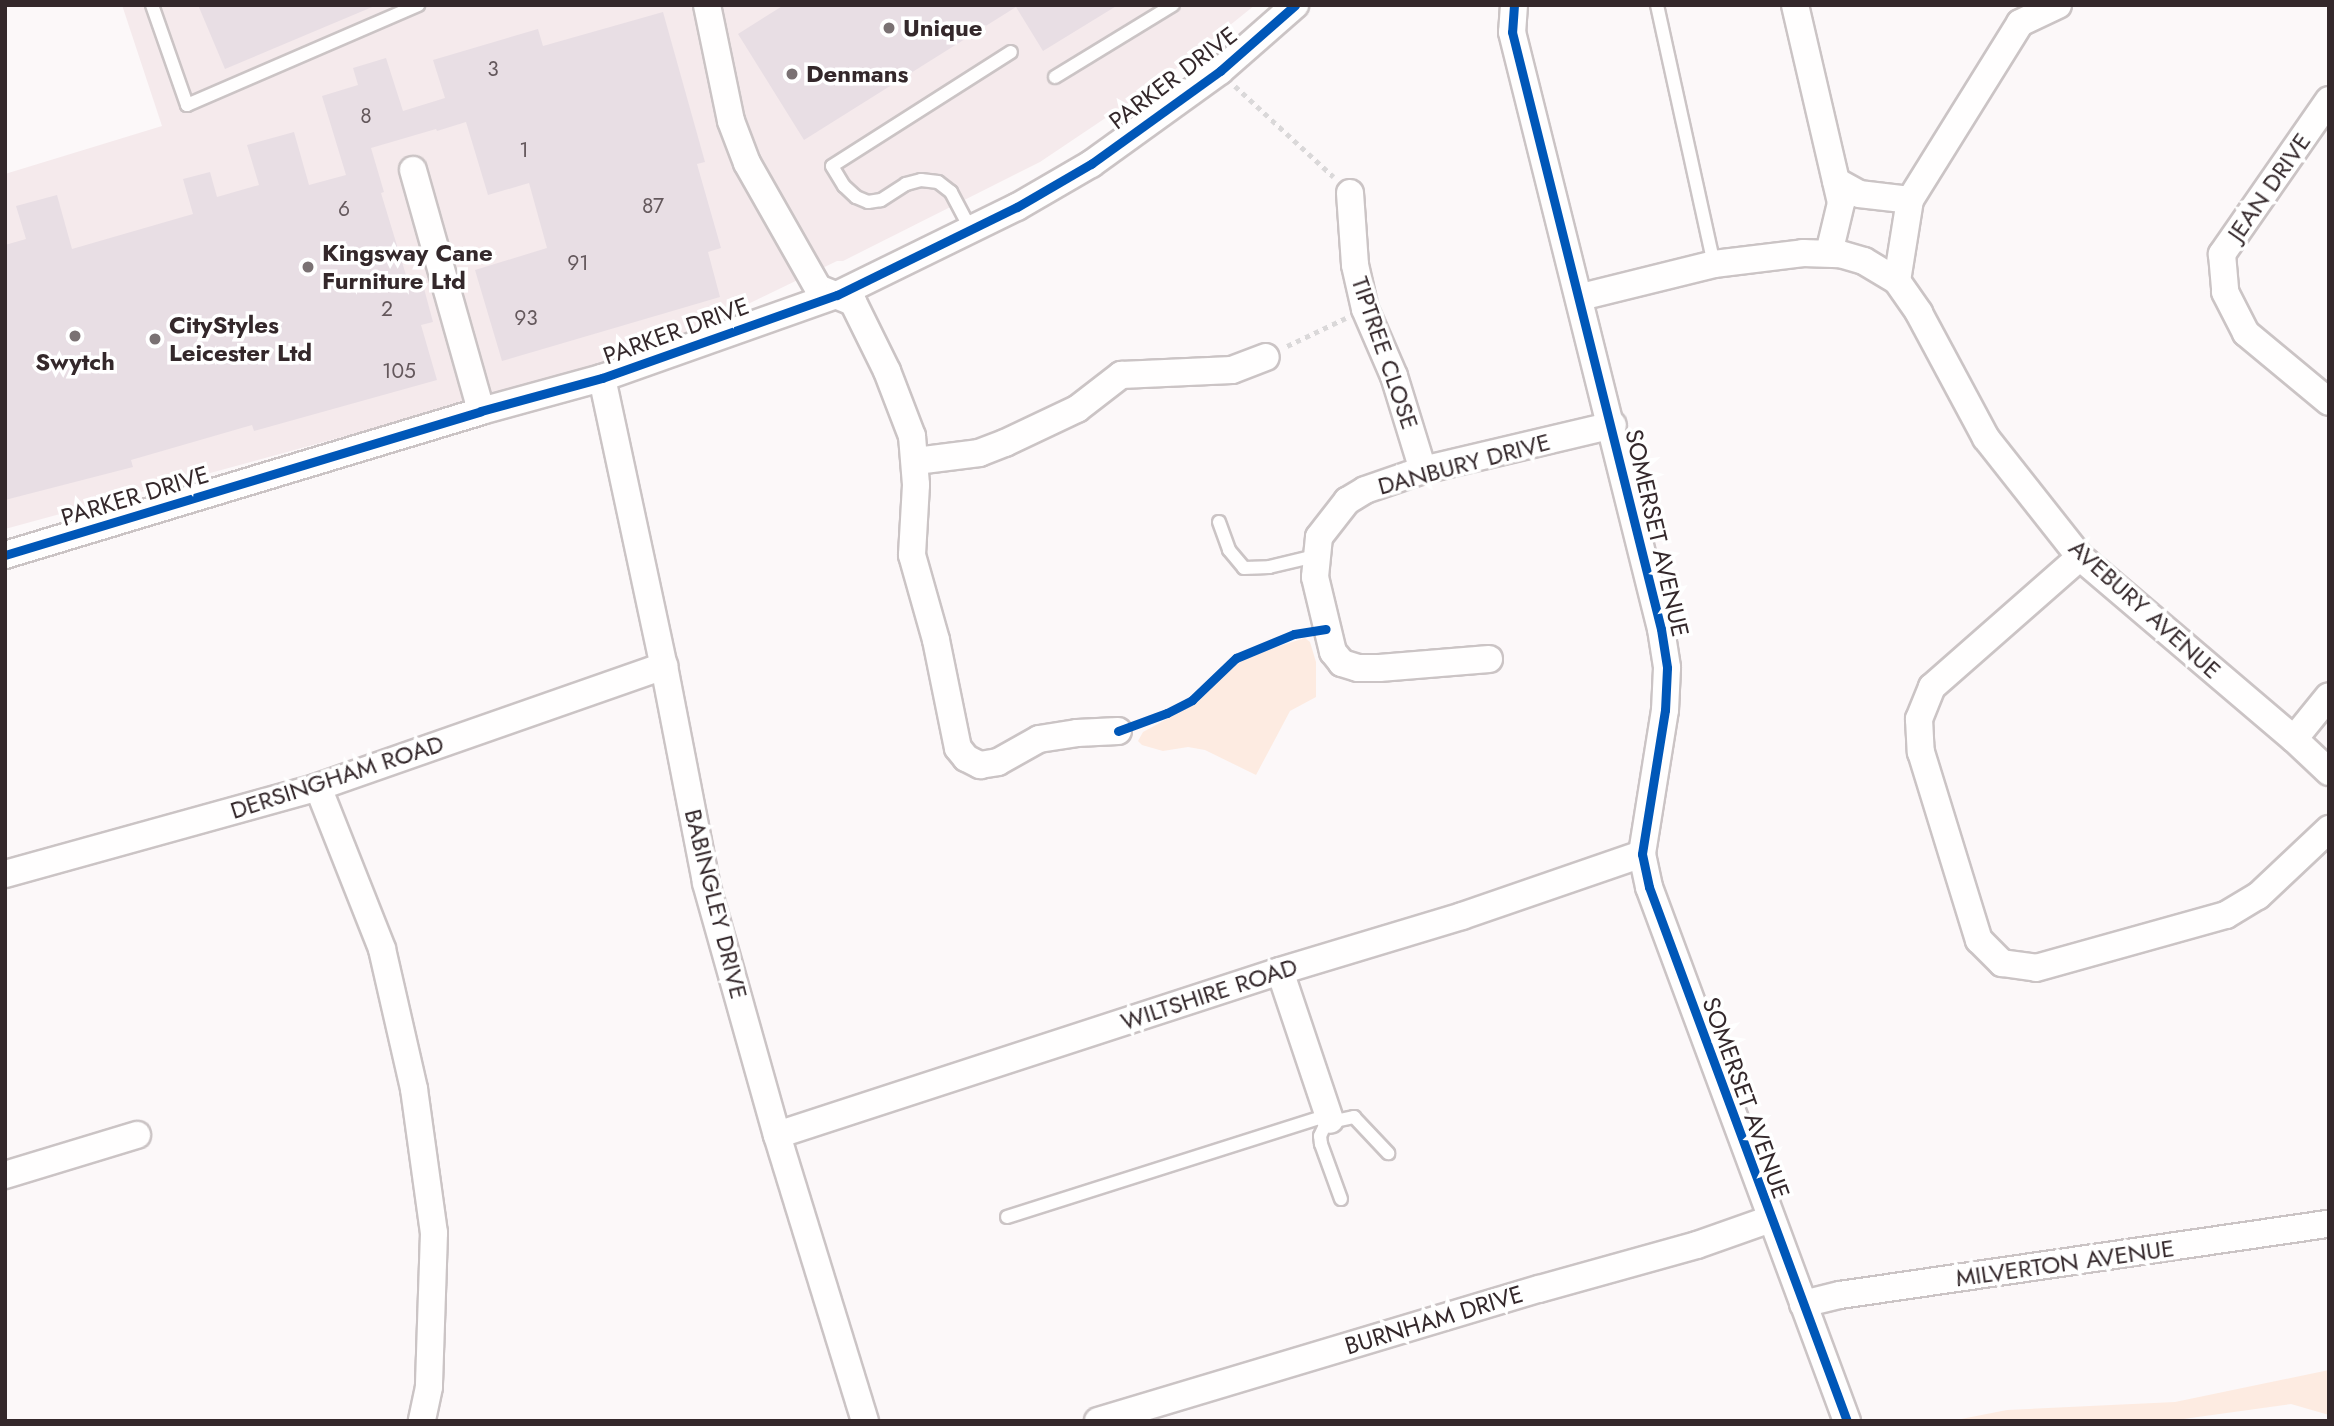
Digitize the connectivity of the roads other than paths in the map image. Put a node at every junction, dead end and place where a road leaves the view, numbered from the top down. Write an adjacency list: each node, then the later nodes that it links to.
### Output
1 (152, 5): 2 (lane)
2 (418, 5)
3 (707, 5): 23 (street)
4 (1173, 5): 13 (lane)
5 (1295, 5): 19 (street, PARKER DRIVE)
6 (1493, 5): 11 (street, SOMERSET AVENUE)
7 (1514, 5): 11 (street, SOMERSET AVENUE)
8 (1657, 5): 21 (lane)
9 (1795, 5): 16 (street)
10 (2058, 5): 18 (street)
11 (1512, 32): 24 (street, SOMERSET AVENUE)
12 (1010, 52): 19 (lane)
13 (1055, 77)
14 (2329, 100): 27 (street, JEAN DRIVE)
15 (413, 170): 28 (street)
16 (1836, 181): 18 (street); 20 (street)
17 (1350, 193): 31 (street, TIPTREE CLOSE)
18 (1910, 200): 22 (street)
19 (971, 230): 23 (street, PARKER DRIVE)
20 (1829, 253): 21 (street, AVEBURY AVENUE); 22 (street, AVEBURY AVENUE)
21 (1714, 264): 24 (street, AVEBURY AVENUE)
22 (1897, 281): 35 (street, AVEBURY AVENUE)
23 (837, 295): 26 (street, PARKER DRIVE); 30 (street)
24 (1581, 297): 29 (street, SOMERSET AVENUE)
25 (1266, 357): 30 (street)
26 (602, 378): 28 (street, PARKER DRIVE); 37 (street, BABINGLEY DRIVE)
27 (2329, 402)
28 (481, 411): 33 (street, PARKER DRIVE)
29 (1613, 425): 31 (street, DANBURY DRIVE); 44 (street, SOMERSET AVENUE)
30 (916, 461): 39 (street)
31 (1423, 470): 34 (street, DANBURY DRIVE)
32 (1219, 522): 34 (lane)
33 (5, 555)
34 (1315, 556): 36 (street, DANBURY DRIVE)
35 (2080, 557): 40 (street, AVEBURY AVENUE); 43 (street)
36 (1489, 659)
37 (664, 666): 42 (street, DERSINGHAM ROAD); 49 (street, BABINGLEY DRIVE)
38 (2329, 696): 40 (street)
39 (1118, 731)
40 (2294, 739): 41 (street, AVEBURY AVENUE)
41 (2329, 772)
42 (318, 787): 45 (street, DERSINGHAM ROAD); 58 (street)
43 (2329, 829)
44 (1642, 854): 46 (street, WILTSHIRE ROAD); 54 (street, SOMERSET AVENUE)
45 (5, 874)
46 (1280, 971): 47 (street); 49 (street, WILTSHIRE ROAD)
47 (1330, 1118): 50 (lane); 52 (lane); 53 (lane)
48 (137, 1135): 51 (street)
49 (777, 1135): 59 (street, BABINGLEY DRIVE)
50 (1388, 1153)
51 (5, 1175)
52 (1341, 1199)
53 (1007, 1217)
54 (1771, 1219): 56 (street, SOMERSET AVENUE); 57 (street, BURNHAM DRIVE)
55 (2329, 1224): 56 (street, MILVERTON AVENUE)
56 (1803, 1304): 61 (street, SOMERSET AVENUE)
57 (1143, 1415): 60 (street, BURNHAM DRIVE)
58 (422, 1421)
59 (865, 1421)
60 (1098, 1421)
61 (1847, 1421)

